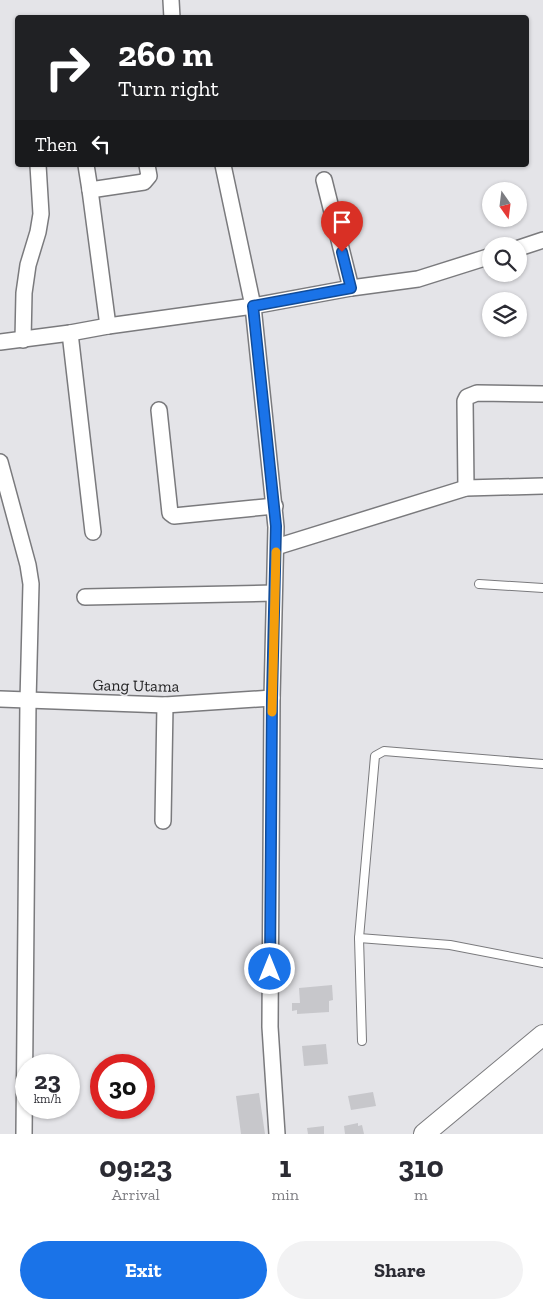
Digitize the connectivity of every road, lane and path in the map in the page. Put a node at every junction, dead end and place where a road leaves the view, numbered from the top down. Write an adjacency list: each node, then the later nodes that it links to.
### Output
1 (171, 0): 2 (street)
2 (172, 15)
3 (38, 167): 16 (street)
4 (86, 167): 8 (street)
5 (147, 167): 8 (street)
6 (223, 167): 13 (street)
7 (324, 180): 12 (street)
8 (90, 190): 14 (street)
9 (543, 240): 10 (street)
10 (527, 245)
11 (482, 259): 12 (street)
12 (351, 288): 13 (street)
13 (253, 306): 14 (street); 23 (street)
14 (108, 326): 15 (street)
15 (70, 333): 16 (street); 24 (street)
16 (23, 340): 17 (street)
17 (0, 342)
18 (543, 394): 22 (street)
19 (159, 410): 23 (street)
20 (0, 462): 32 (street)
21 (543, 486): 22 (street)
22 (466, 488): 25 (street)
23 (275, 506): 25 (street)
24 (93, 532)
25 (276, 547): 28 (street)
26 (480, 584): 27 (lane)
27 (543, 588)
28 (274, 593): 29 (street); 30 (street)
29 (85, 597)
30 (272, 698): 33 (street, Gang Utama); 41 (street)
31 (0, 699): 32 (street, Gang Utama)
32 (28, 701): 33 (street, Gang Utama); 40 (street)
33 (165, 705): 35 (street)
34 (543, 764): 36 (lane)
35 (163, 821)
36 (359, 938): 37 (lane); 39 (lane)
37 (543, 963)
38 (543, 1035): 42 (main road)
39 (362, 1041)
40 (24, 1134)
41 (276, 1134)
42 (424, 1134)

